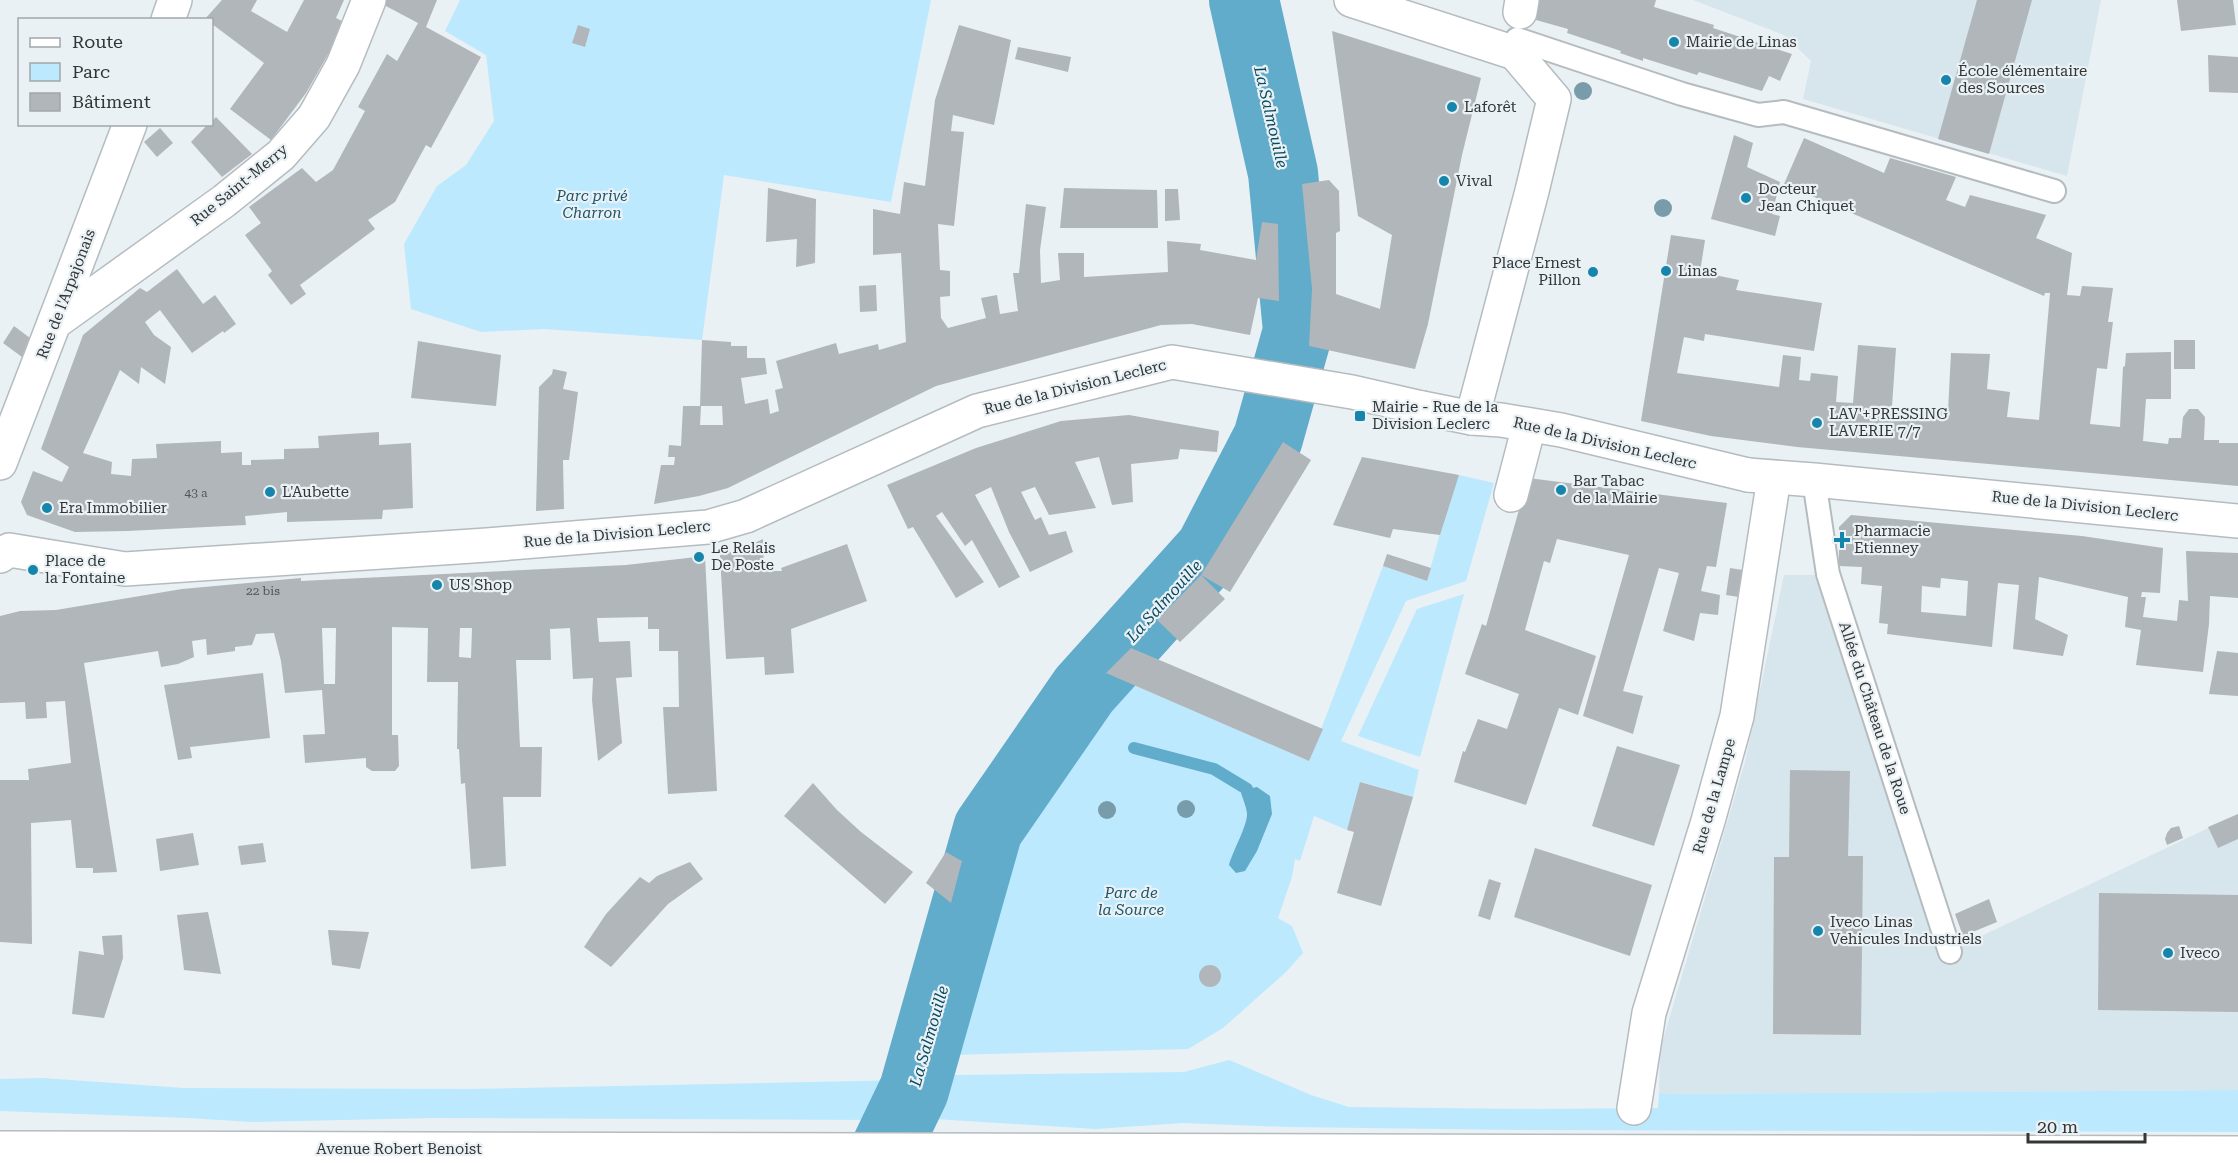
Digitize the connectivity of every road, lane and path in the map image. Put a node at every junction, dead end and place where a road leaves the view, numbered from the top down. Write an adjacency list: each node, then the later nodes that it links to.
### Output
1 (175, 0): 4 (street)
2 (369, 0): 8 (street, Rue Saint-Merry)
3 (1351, 0): 5 (street)
4 (169, 18)
5 (1518, 26): 7 (lane); 9 (street)
6 (129, 126): 8 (street, Rue de l'Arpajonais)
7 (2054, 191)
8 (54, 323): 11 (street, Rue de l'Arpajonais)
9 (1472, 418): 10 (street, Rue de la Division Leclerc); 16 (street, Rue de la Division Leclerc)
10 (1529, 426): 12 (street, Rue de la Division Leclerc); 14 (street)
11 (0, 464)
12 (1761, 477): 13 (street, Rue de la Division Leclerc); 18 (street, Rue de la Lampe)
13 (1814, 480): 15 (street, Rue de la Division Leclerc); 17 (lane, Allée du Château de la Roue)
14 (1511, 495)
15 (2238, 521)
16 (3, 549)
17 (1950, 952)
18 (1634, 1108)
19 (0, 1148): 20 (street, Avenue Robert Benoist)
20 (2238, 1152)

